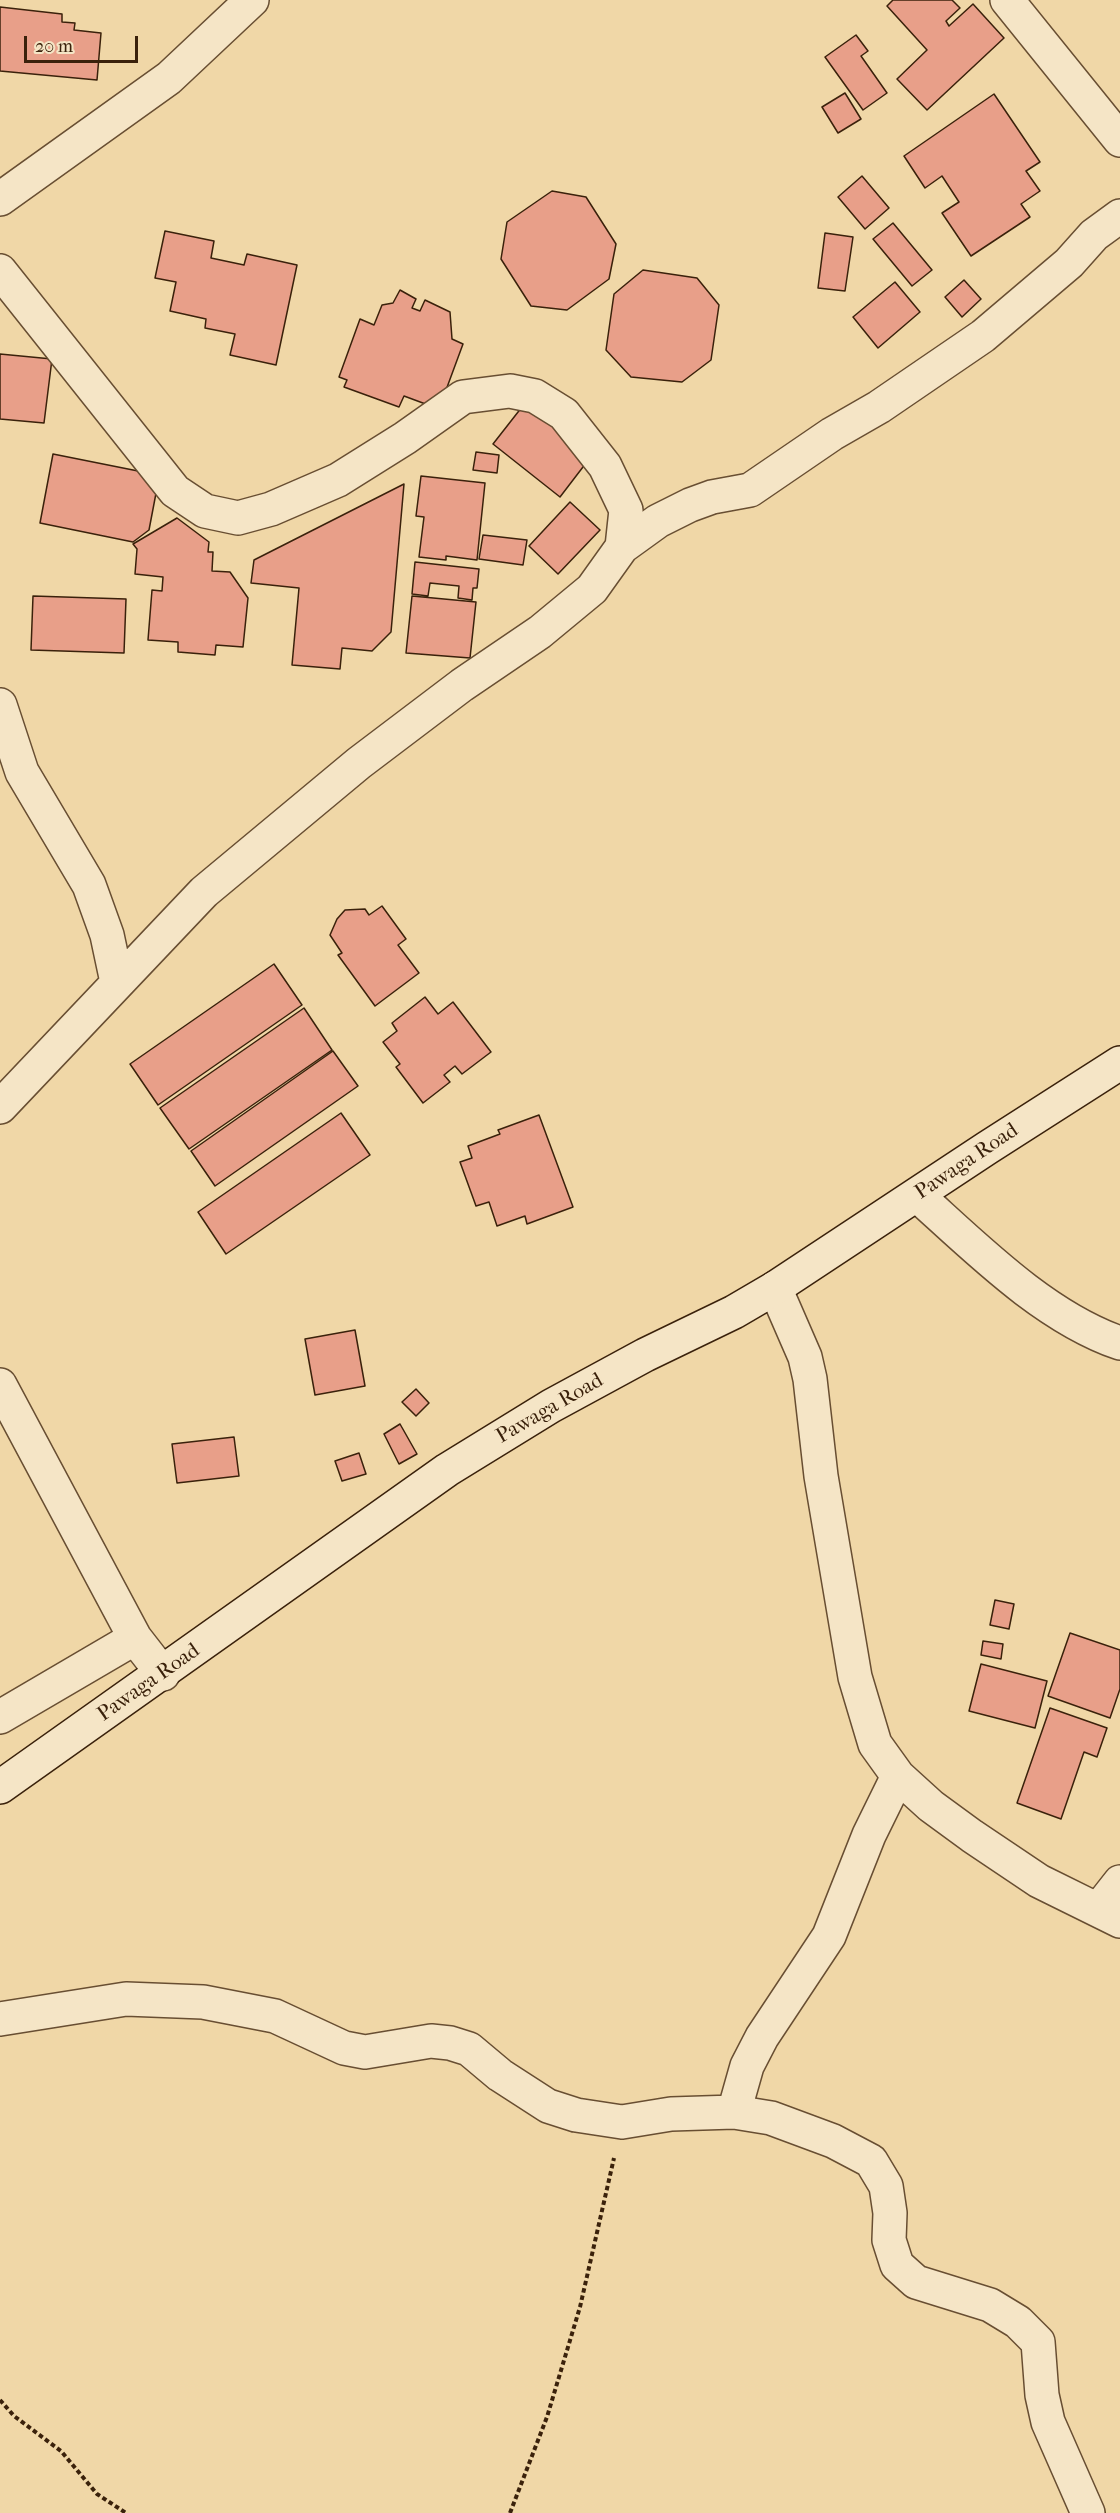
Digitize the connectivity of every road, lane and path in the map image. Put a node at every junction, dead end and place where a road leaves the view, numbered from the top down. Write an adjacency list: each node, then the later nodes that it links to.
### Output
1 (252, 0): 4 (street)
2 (1007, 0): 3 (street)
3 (1120, 140)
4 (0, 199)
5 (1120, 216): 7 (street)
6 (0, 271): 7 (street)
7 (622, 547): 9 (street)
8 (0, 705): 9 (street)
9 (117, 982): 11 (street)
10 (1120, 1063): 12 (street, Pawaga Road)
11 (0, 1107)
12 (917, 1195): 13 (street, Pawaga Road); 14 (street)
13 (775, 1288): 17 (street, Pawaga Road); 19 (street)
14 (1120, 1343)
15 (0, 1385): 16 (street)
16 (135, 1638): 17 (street); 18 (street)
17 (163, 1674): 20 (street, Pawaga Road)
18 (0, 1717)
19 (898, 1776): 22 (street); 24 (street)
20 (0, 1788)
21 (1120, 1882): 22 (street)
22 (1109, 1916)
23 (0, 2019): 25 (street)
24 (734, 2112): 25 (street); 29 (street)
25 (621, 2122): 28 (path)
26 (0, 2400): 27 (path)
27 (126, 2513)
28 (510, 2513)
29 (1088, 2513)

